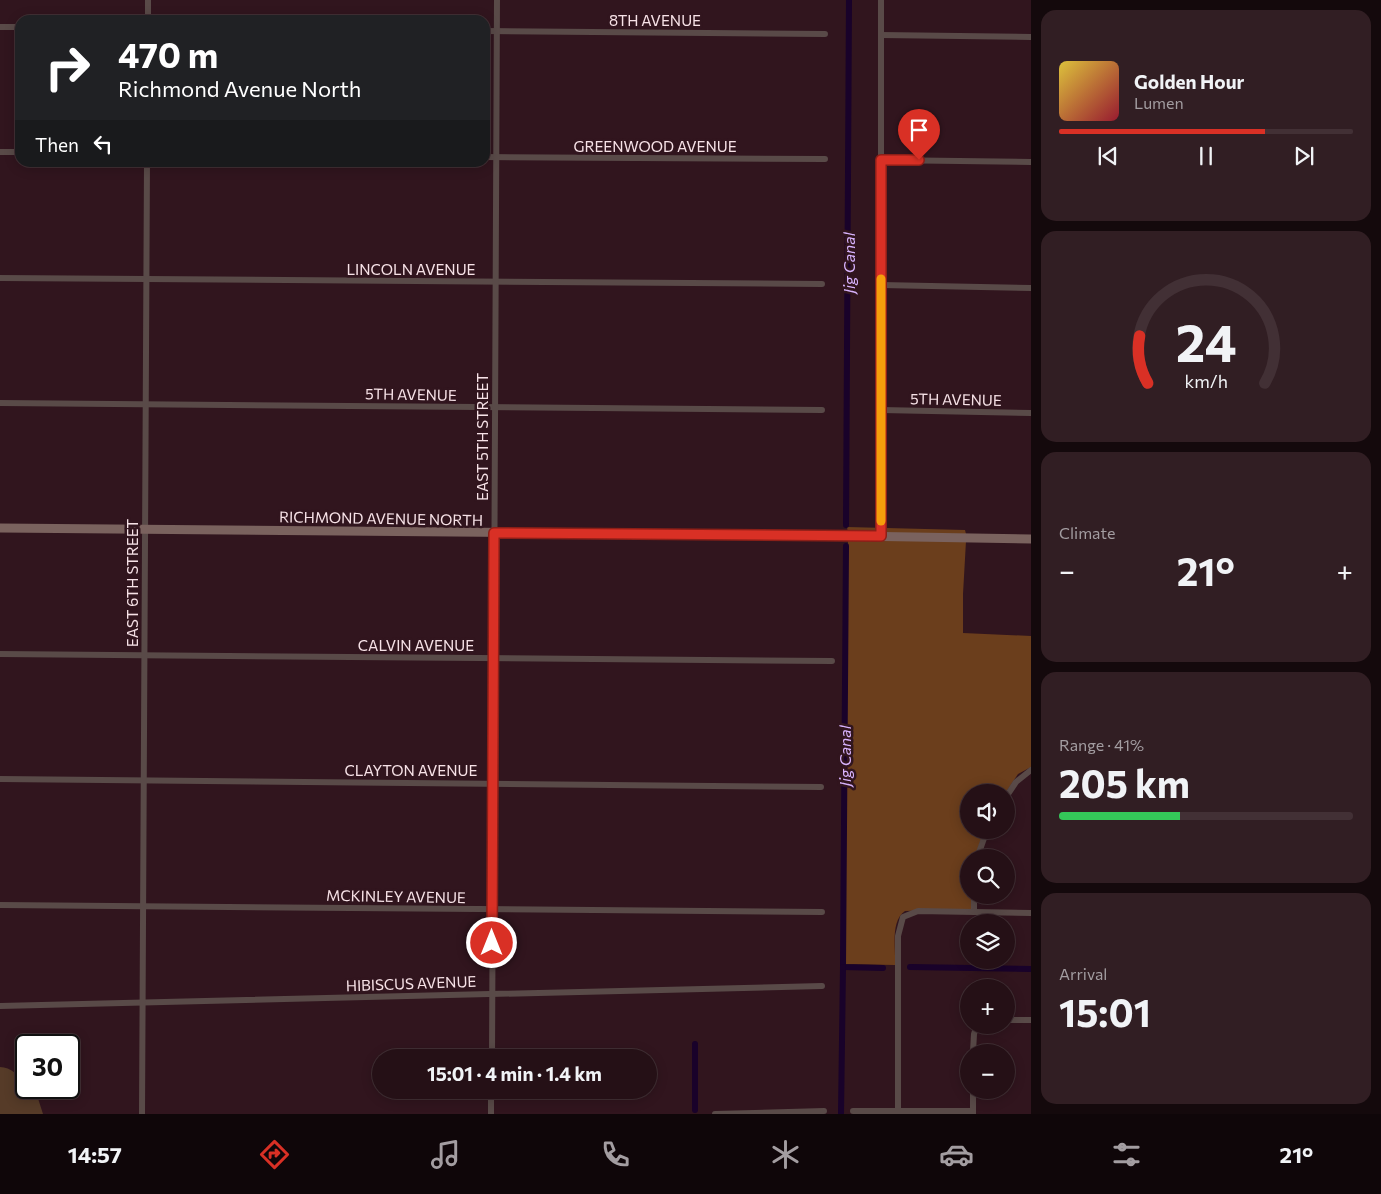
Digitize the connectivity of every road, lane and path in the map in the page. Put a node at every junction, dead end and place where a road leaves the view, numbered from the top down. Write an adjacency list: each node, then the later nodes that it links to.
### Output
1 (148, 0): 4 (street)
2 (497, 0): 8 (street, EAST 5TH STREET)
3 (881, 0): 10 (street)
4 (148, 15)
5 (0, 27): 6 (street)
6 (15, 27)
7 (490, 31): 8 (street, 8TH AVENUE)
8 (497, 32): 9 (street, 8TH AVENUE); 15 (street, EAST 5TH STREET)
9 (825, 34)
10 (881, 35): 11 (street); 17 (street)
11 (1031, 37)
12 (0, 152): 13 (street)
13 (15, 152)
14 (490, 157): 15 (street, GREENWOOD AVENUE)
15 (496, 157): 16 (street, GREENWOOD AVENUE); 22 (street, EAST 5TH STREET)
16 (825, 159)
17 (881, 160): 18 (street); 24 (street)
18 (1031, 162)
19 (147, 167): 21 (street, EAST 6TH STREET)
20 (0, 278): 21 (street, LINCOLN AVENUE)
21 (147, 279): 22 (street, LINCOLN AVENUE); 27 (street, EAST 6TH STREET)
22 (496, 282): 23 (street, LINCOLN AVENUE); 28 (street, EAST 5TH STREET)
23 (822, 284)
24 (882, 285): 25 (street); 30 (street)
25 (1031, 288)
26 (0, 403): 27 (street, 5TH AVENUE)
27 (146, 404): 28 (street, 5TH AVENUE); 33 (street, EAST 6TH STREET)
28 (495, 407): 29 (street, 5TH AVENUE); 34 (street, EAST 5TH STREET)
29 (822, 410)
30 (881, 410): 31 (street, 5TH AVENUE); 35 (street)
31 (1031, 413)
32 (0, 528): 33 (street, RICHMOND AVENUE NORTH)
33 (145, 530): 34 (street, RICHMOND AVENUE NORTH); 38 (street, EAST 6TH STREET)
34 (494, 533): 35 (street, RICHMOND AVENUE NORTH); 39 (street, EAST 5TH STREET)
35 (881, 536): 36 (street, RICHMOND AVENUE NORTH)
36 (1031, 538)
37 (0, 654): 38 (street, CALVIN AVENUE)
38 (144, 655): 39 (street, CALVIN AVENUE); 43 (street, EAST 6TH STREET)
39 (493, 658): 40 (street, CALVIN AVENUE); 44 (street, EAST 5TH STREET)
40 (832, 660)
41 (1031, 770): 45 (street)
42 (0, 779): 43 (street, CLAYTON AVENUE)
43 (143, 780): 44 (street, CLAYTON AVENUE); 49 (street, EAST 6TH STREET)
44 (492, 783): 46 (street, CLAYTON AVENUE); 50 (street, EAST 5TH STREET)
45 (1015, 784)
46 (821, 786)
47 (0, 904): 49 (street, MCKINLEY AVENUE)
48 (974, 904): 52 (street)
49 (142, 906): 50 (street, MCKINLEY AVENUE); 56 (street, EAST 6TH STREET)
50 (492, 909): 51 (street, MCKINLEY AVENUE); 55 (street, EAST 5TH STREET)
51 (822, 912)
52 (974, 912): 53 (street); 65 (street)
53 (1031, 913)
54 (822, 986): 55 (street, HIBISCUS AVENUE)
55 (492, 993): 56 (street, HIBISCUS AVENUE); 60 (street, EAST 5TH STREET)
56 (142, 1003): 57 (street, HIBISCUS AVENUE); 67 (street, EAST 6TH STREET)
57 (0, 1006)
58 (1015, 1020): 59 (street)
59 (1031, 1020)
60 (492, 1049)
61 (492, 1099): 68 (street)
62 (973, 1099): 66 (street)
63 (824, 1111): 69 (street)
64 (853, 1111): 65 (street)
65 (898, 1113): 66 (street)
66 (973, 1113)
67 (142, 1114)
68 (491, 1114)
69 (715, 1114)

